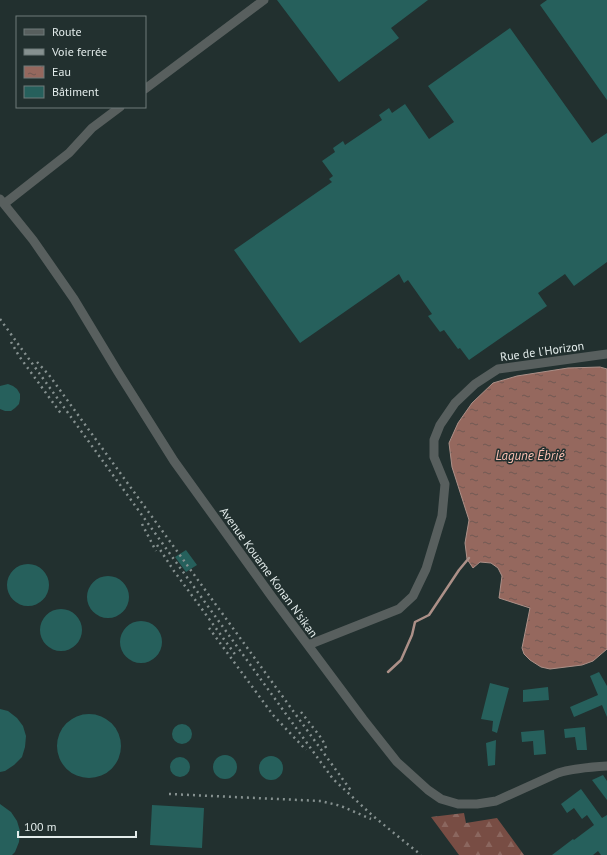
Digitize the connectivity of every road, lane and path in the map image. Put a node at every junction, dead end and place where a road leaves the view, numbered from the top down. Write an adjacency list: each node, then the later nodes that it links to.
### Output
1 (264, 0): 2 (street)
2 (146, 87)
3 (119, 108): 4 (street)
4 (2, 202): 6 (street, Avenue Kouame Konan N'sikan)
5 (607, 354): 6 (street, Rue de l'Horizon)
6 (308, 645): 7 (street, Avenue Kouame Konan N'sikan)
7 (607, 766)

